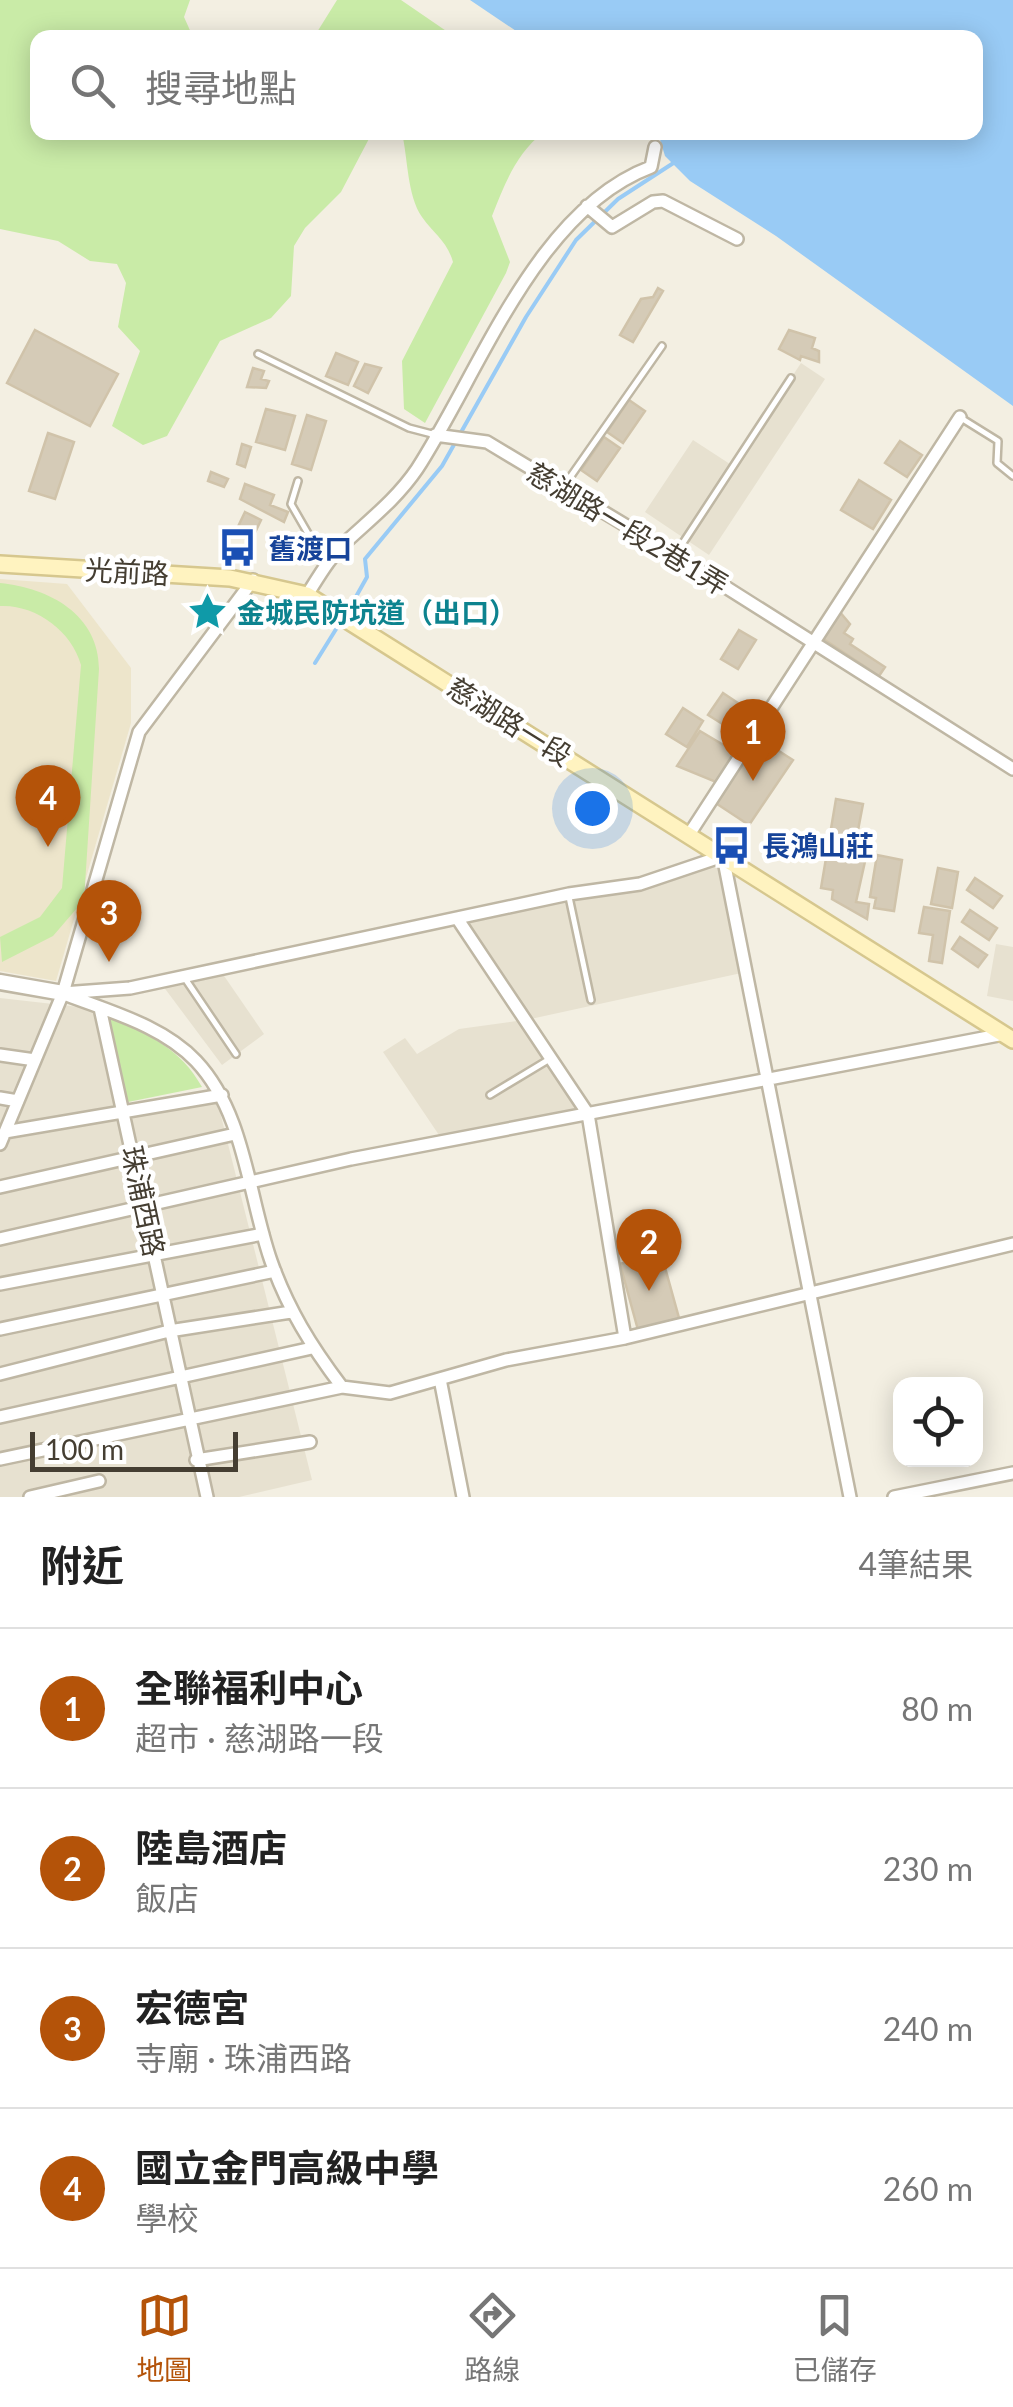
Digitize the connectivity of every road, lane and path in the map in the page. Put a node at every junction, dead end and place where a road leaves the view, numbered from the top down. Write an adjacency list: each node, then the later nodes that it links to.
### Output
1 (655, 146): 2 (street)
2 (589, 207): 3 (street); 8 (street)
3 (737, 239)
4 (662, 346): 11 (lane)
5 (258, 354): 8 (lane)
6 (791, 378): 12 (lane)
7 (960, 417): 9 (lane); 17 (street)
8 (441, 435): 11 (street, 慈湖路一段2巷1弄); 14 (street)
9 (1013, 476)
10 (298, 481): 14 (lane)
11 (562, 489): 12 (street, 慈湖路一段2巷1弄)
12 (675, 555): 17 (street, 慈湖路一段2巷1弄)
13 (0, 564): 15 (main road, 光前路)
14 (326, 566): 16 (street)
15 (253, 580): 16 (main road, 慈湖路一段); 25 (street)
16 (307, 595): 19 (main road, 慈湖路一段)
17 (812, 643): 18 (street, 慈湖路一段2巷1弄); 19 (street)
18 (1013, 769)
19 (690, 833): 20 (main road, 慈湖路一段)
20 (723, 856): 21 (street); 28 (main road, 慈湖路一段); 33 (street)
21 (568, 894): 22 (street); 26 (lane)
22 (459, 920): 23 (street); 31 (street)
23 (184, 977): 25 (street); 29 (lane)
24 (0, 982): 25 (street)
25 (63, 993): 27 (street); 32 (street)
26 (590, 1000)
27 (100, 1008): 35 (street); 38 (street, 珠浦西路)
28 (1008, 1037): 33 (street)
29 (236, 1054)
30 (0, 1055): 32 (street)
31 (551, 1058): 34 (lane); 39 (street)
32 (35, 1060): 37 (street)
33 (766, 1076): 39 (street); 52 (street)
34 (490, 1094)
35 (222, 1095): 38 (street); 40 (street)
36 (0, 1098): 37 (street)
37 (18, 1101): 41 (street)
38 (124, 1111): 41 (street); 42 (street, 珠浦西路)
39 (588, 1114): 43 (street); 57 (street)
40 (235, 1134): 42 (street); 43 (street)
41 (2, 1138)
42 (134, 1156): 44 (street); 45 (street, 珠浦西路)
43 (249, 1181): 45 (street); 46 (street)
44 (0, 1187)
45 (145, 1206): 47 (street); 49 (street, 珠浦西路)
46 (263, 1234): 49 (street); 50 (street)
47 (0, 1238)
48 (1013, 1244): 52 (street)
49 (155, 1254): 51 (street); 53 (street, 珠浦西路)
50 (275, 1271): 53 (street); 54 (street)
51 (0, 1284)
52 (810, 1292): 57 (street); 73 (street)
53 (164, 1297): 55 (street); 56 (street, 珠浦西路)
54 (291, 1312): 56 (street); 58 (street)
55 (0, 1329)
56 (169, 1330): 59 (street); 60 (street, 珠浦西路)
57 (624, 1338): 61 (street)
58 (312, 1348): 60 (street); 62 (street)
59 (0, 1374)
60 (180, 1376): 63 (street); 64 (street, 珠浦西路)
61 (440, 1379): 62 (street); 72 (street)
62 (342, 1387): 64 (street)
63 (0, 1416)
64 (187, 1418): 66 (street); 67 (street, 珠浦西路)
65 (310, 1442): 67 (street)
66 (0, 1459)
67 (196, 1460): 71 (street, 珠浦西路)
68 (1013, 1473): 74 (street)
69 (99, 1481): 70 (street)
70 (30, 1497)
71 (207, 1497)
72 (463, 1497)
73 (850, 1497)
74 (894, 1497)

